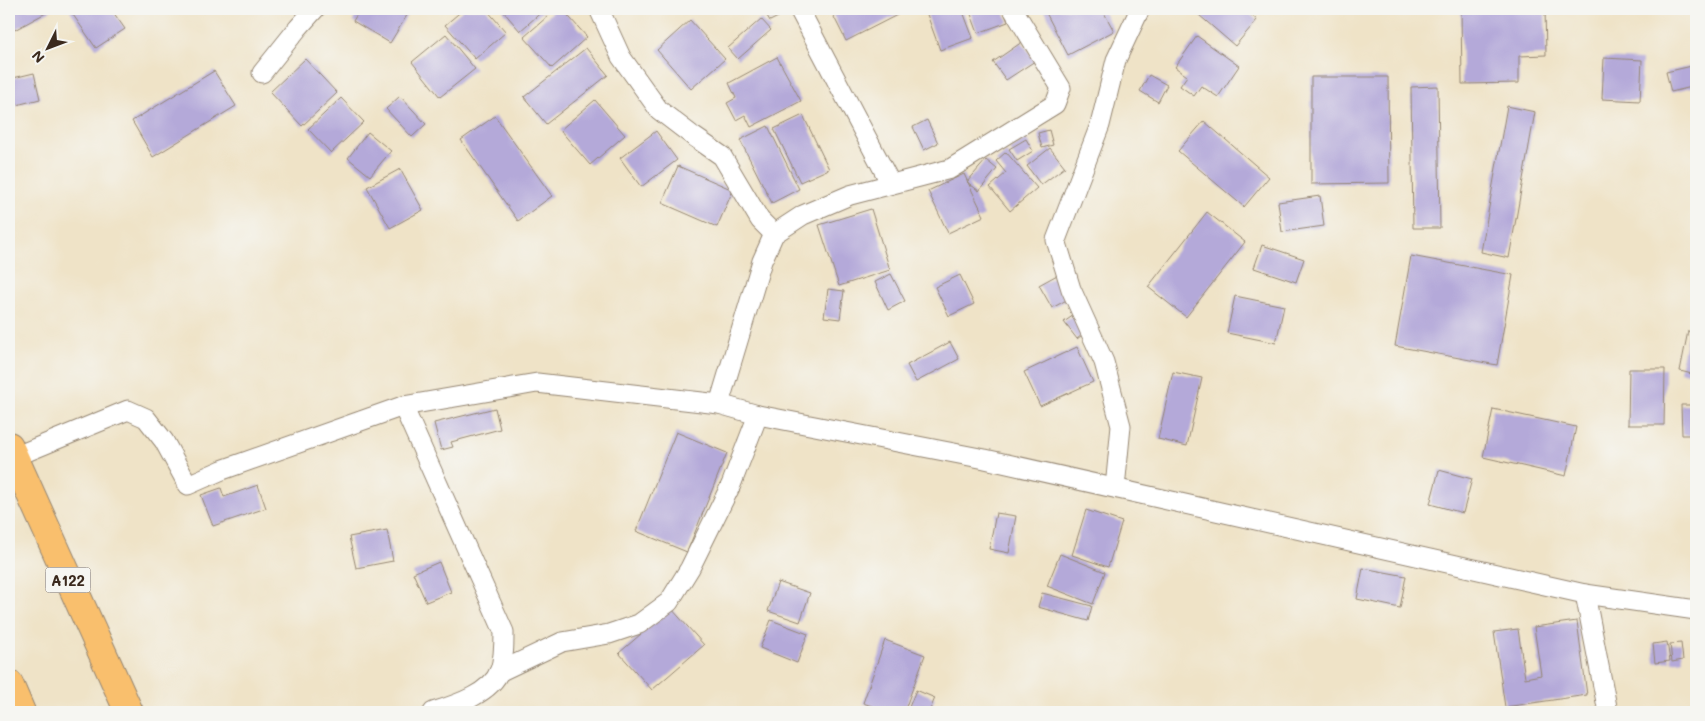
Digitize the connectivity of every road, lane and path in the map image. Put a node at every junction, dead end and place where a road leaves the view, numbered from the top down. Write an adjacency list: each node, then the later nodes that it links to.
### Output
1 (315, 9): 6 (street)
2 (599, 9): 8 (street)
3 (799, 9): 7 (street)
4 (1013, 9): 7 (street)
5 (1140, 9): 13 (street)
6 (262, 73)
7 (891, 184): 8 (street)
8 (774, 234): 9 (street)
9 (719, 404): 10 (street); 11 (street)
10 (402, 406): 12 (street); 16 (street)
11 (758, 416): 13 (street); 16 (street)
12 (11, 452): 19 (highway, A122)
13 (1115, 488): 14 (street)
14 (1584, 594): 15 (street); 21 (street)
15 (1696, 610)
16 (499, 672): 20 (street)
17 (9, 684): 18 (highway)
18 (21, 712)
19 (129, 712)
20 (433, 712)
21 (1608, 712)

